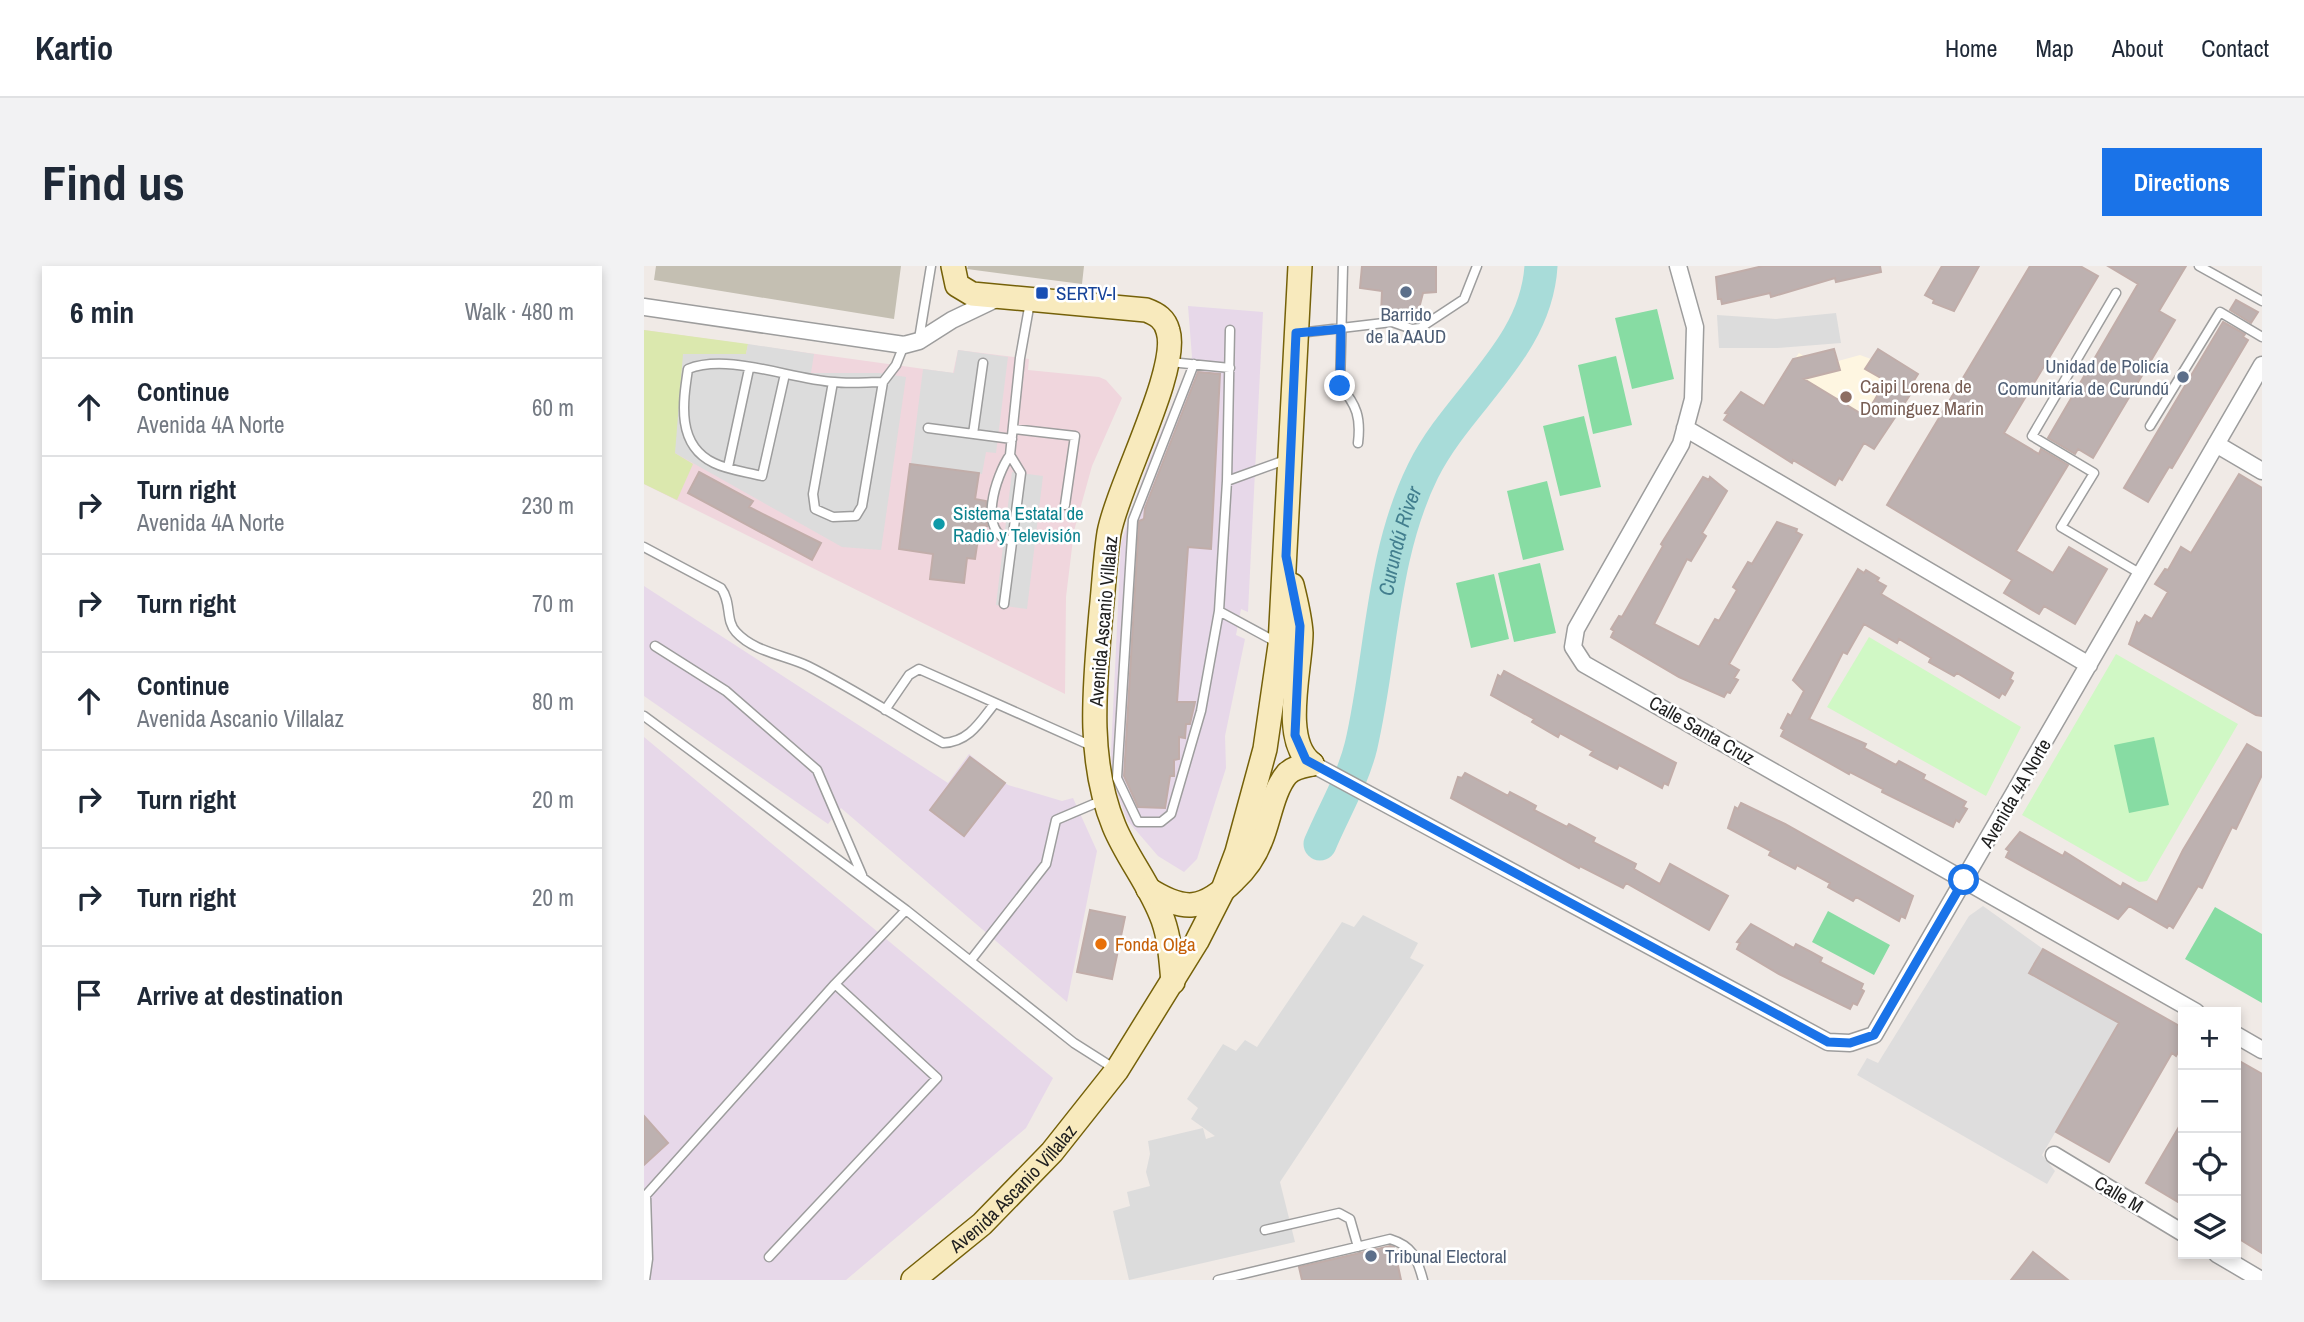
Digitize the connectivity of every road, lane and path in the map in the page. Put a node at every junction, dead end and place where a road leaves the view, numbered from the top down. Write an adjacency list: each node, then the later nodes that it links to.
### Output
1 (930, 266): 17 (lane)
2 (953, 266): 9 (main road, Avenida Ascanio Villalaz)
3 (1300, 266): 15 (main road, Avenida Ascanio Villalaz)
4 (1343, 266): 13 (lane)
5 (1476, 266): 13 (lane)
6 (1678, 266): 29 (street, Calle Santa Cruz)
7 (2199, 266): 11 (lane)
8 (2116, 293): 44 (lane)
9 (1000, 297): 10 (main road, Avenida Ascanio Villalaz); 17 (street)
10 (1031, 299): 18 (main road, Avenida Ascanio Villalaz); 30 (lane)
11 (2262, 302)
12 (644, 307): 17 (street)
13 (1341, 329): 15 (lane); 33 (lane)
14 (1230, 330): 22 (lane)
15 (1296, 333): 36 (main road, Avenida Ascanio Villalaz)
16 (2262, 337): 27 (lane)
17 (911, 343): 26 (lane)
18 (1167, 362): 20 (lane); 53 (main road, Avenida Ascanio Villalaz)
19 (983, 363): 31 (lane)
20 (1194, 364): 22 (lane); 46 (lane)
21 (2262, 365): 34 (street, Avenida 4A Norte)
22 (1230, 368): 39 (lane)
23 (749, 369): 24 (lane); 37 (lane); 37 (lane)
24 (785, 374): 25 (lane); 37 (lane)
25 (833, 382): 26 (lane); 26 (lane)
26 (883, 382)
27 (2150, 426)
28 (928, 428): 31 (lane)
29 (1685, 428): 49 (street); 57 (street, Calle Santa Cruz)
30 (1013, 429): 32 (lane); 40 (lane)
31 (973, 434): 32 (lane)
32 (1012, 439): 35 (lane)
33 (1359, 443)
34 (2216, 444): 38 (street); 44 (street, Avenida 4A Norte)
35 (1010, 455): 41 (lane); 41 (lane)
36 (1291, 457): 39 (lane); 43 (main road, Avenida Ascanio Villalaz)
37 (727, 467)
38 (2262, 471)
39 (1227, 481): 46 (lane)
40 (1065, 505)
41 (1012, 541): 45 (lane)
42 (644, 547): 51 (lane)
43 (1286, 556): 47 (main road, Avenida Ascanio Villalaz); 54 (main road)
44 (2141, 574): 49 (street, Avenida 4A Norte)
45 (1004, 604)
46 (1219, 611): 47 (lane)
47 (1280, 645): 59 (main road, Avenida Ascanio Villalaz)
48 (656, 646): 56 (lane)
49 (2089, 664): 57 (street, Avenida 4A Norte)
50 (995, 703): 51 (lane); 51 (lane); 53 (lane)
51 (885, 710)
52 (644, 716): 56 (lane)
53 (1095, 747): 55 (main road, Avenida Ascanio Villalaz)
54 (1317, 767): 57 (street, Avenida 4A Norte); 59 (main road)
55 (1105, 799): 58 (main road, Avenida Ascanio Villalaz); 61 (lane)
56 (863, 878): 60 (lane)
57 (1964, 880): 64 (street, Calle Santa Cruz)
58 (1147, 888): 59 (main road); 62 (main road, Avenida Ascanio Villalaz)
59 (1222, 892): 62 (main road, Avenida Ascanio Villalaz)
60 (906, 911): 61 (lane); 63 (lane)
61 (971, 960): 67 (lane)
62 (1173, 982): 67 (main road, Avenida Ascanio Villalaz)
63 (835, 984): 72 (lane); 74 (lane)
64 (2187, 1007)
65 (2241, 1038): 66 (street)
66 (2262, 1050)
67 (1118, 1070): 75 (main road, Avenida Ascanio Villalaz)
68 (2054, 1155): 70 (street, Calle M)
69 (1265, 1230): 71 (lane)
70 (2178, 1230)
71 (1358, 1247): 76 (lane); 77 (lane)
72 (769, 1257)
73 (2225, 1259): 78 (street)
74 (645, 1280)
75 (913, 1280)
76 (1218, 1280)
77 (1423, 1280)
78 (2261, 1280)

